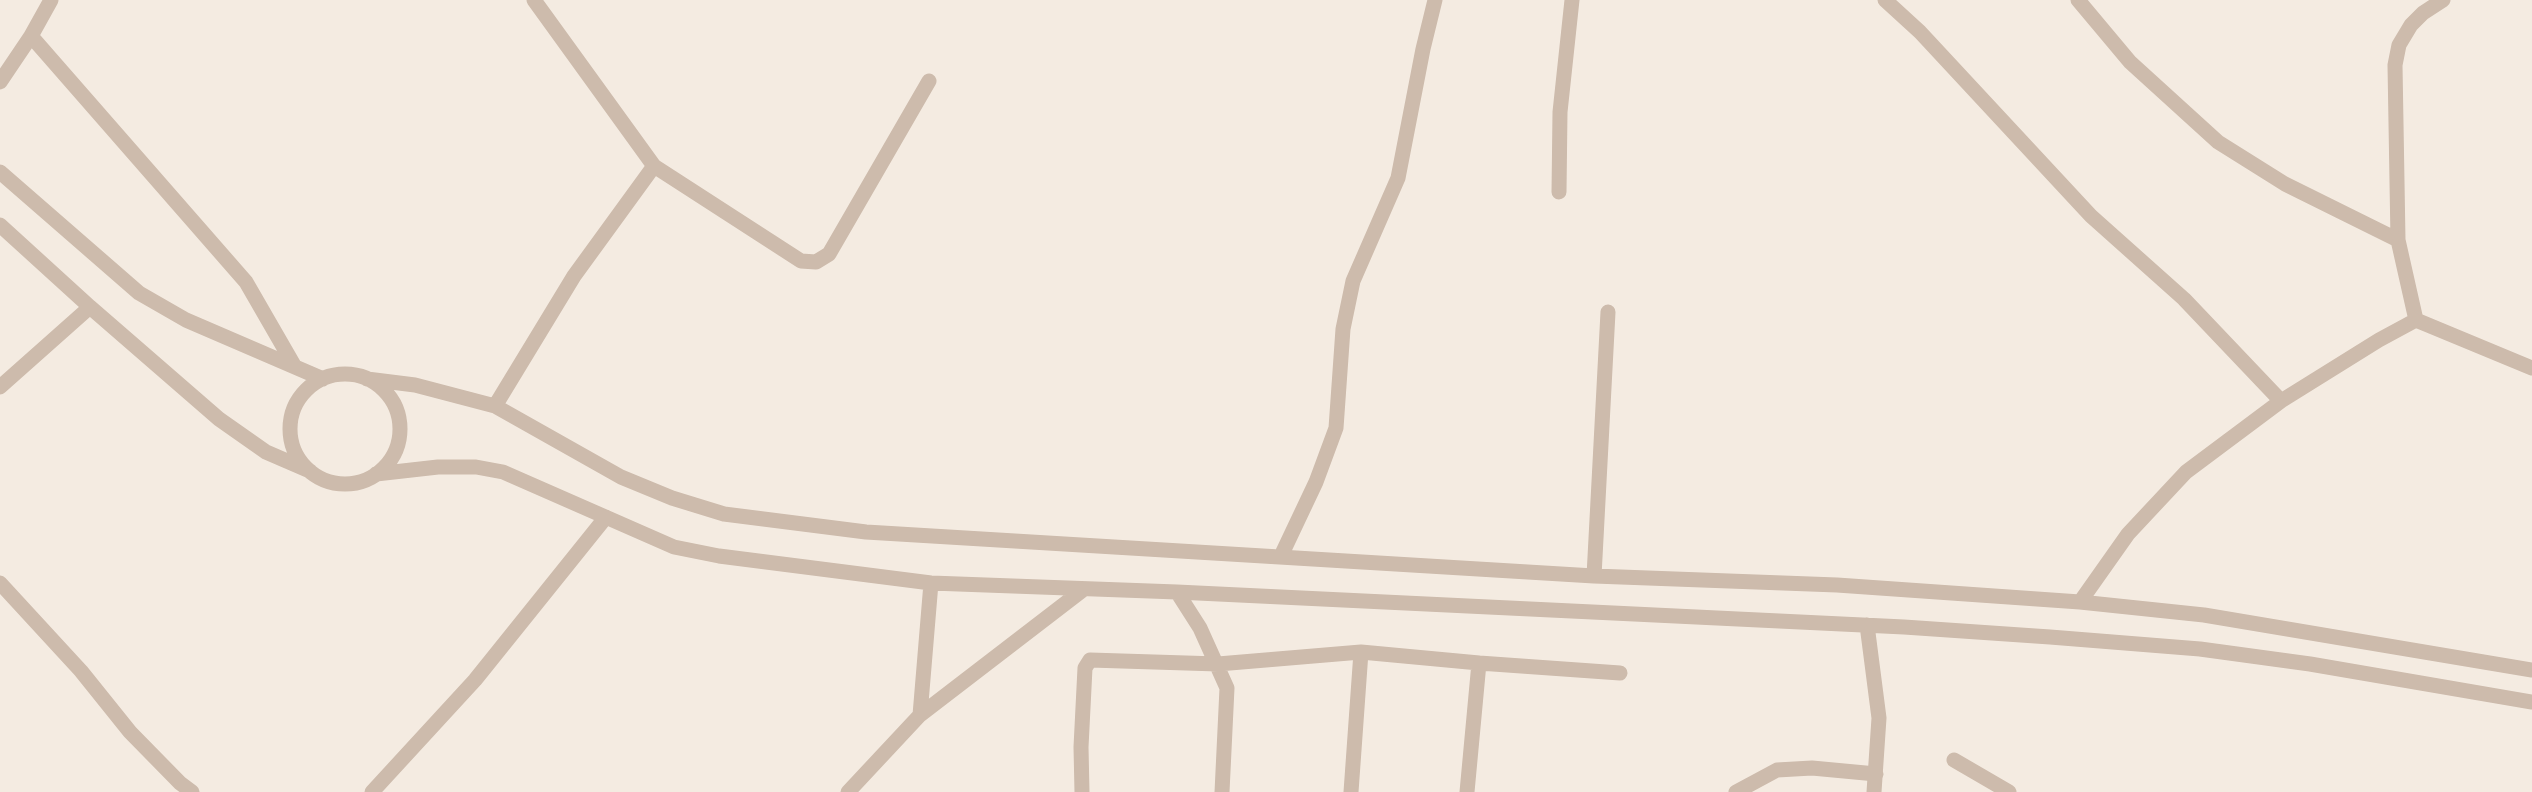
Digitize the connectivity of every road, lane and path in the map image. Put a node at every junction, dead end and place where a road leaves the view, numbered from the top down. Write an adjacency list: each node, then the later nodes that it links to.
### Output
1 (51, 0): 8 (street)
2 (534, 0): 11 (street)
3 (1435, 0): 29 (street)
4 (1572, 0): 13 (street)
5 (1885, 0): 24 (street)
6 (2078, 0): 15 (street)
7 (2443, 0): 15 (street)
8 (31, 36): 10 (street); 19 (street)
9 (929, 81): 11 (street)
10 (0, 82)
11 (654, 166): 25 (street)
12 (0, 172): 19 (street)
13 (1559, 192)
14 (0, 225): 16 (street)
15 (2398, 240): 18 (street)
16 (90, 308): 23 (street); 26 (street)
17 (1608, 312): 30 (street)
18 (2416, 320): 20 (street); 24 (street)
19 (295, 367): 21 (street)
20 (2532, 368)
21 (323, 379): 22 (street); 26 (street)
22 (366, 379): 25 (street); 27 (street)
23 (0, 387)
24 (2281, 401): 35 (street)
25 (495, 406): 29 (street)
26 (310, 471): 27 (street)
27 (376, 474): 28 (street)
28 (606, 517): 32 (street); 47 (street)
29 (1281, 556): 30 (street)
30 (1594, 576): 35 (street)
31 (0, 583): 46 (street)
32 (931, 583): 33 (street); 43 (street)
33 (1084, 589): 34 (street); 43 (street)
34 (1177, 592): 36 (street); 39 (street)
35 (2080, 602): 40 (street)
36 (1867, 625): 42 (street); 45 (street)
37 (1361, 652): 38 (street); 39 (street); 51 (street)
38 (1479, 663): 41 (street); 52 (street)
39 (1218, 664): 49 (street); 50 (street)
40 (2532, 670)
41 (1620, 673)
42 (2532, 702)
43 (920, 715): 48 (street)
44 (1954, 760): 55 (street)
45 (1876, 774): 53 (street); 54 (street)
46 (192, 792)
47 (372, 792)
48 (848, 792)
49 (1082, 792)
50 (1222, 792)
51 (1351, 792)
52 (1467, 792)
53 (1736, 792)
54 (1874, 792)
55 (2009, 792)

